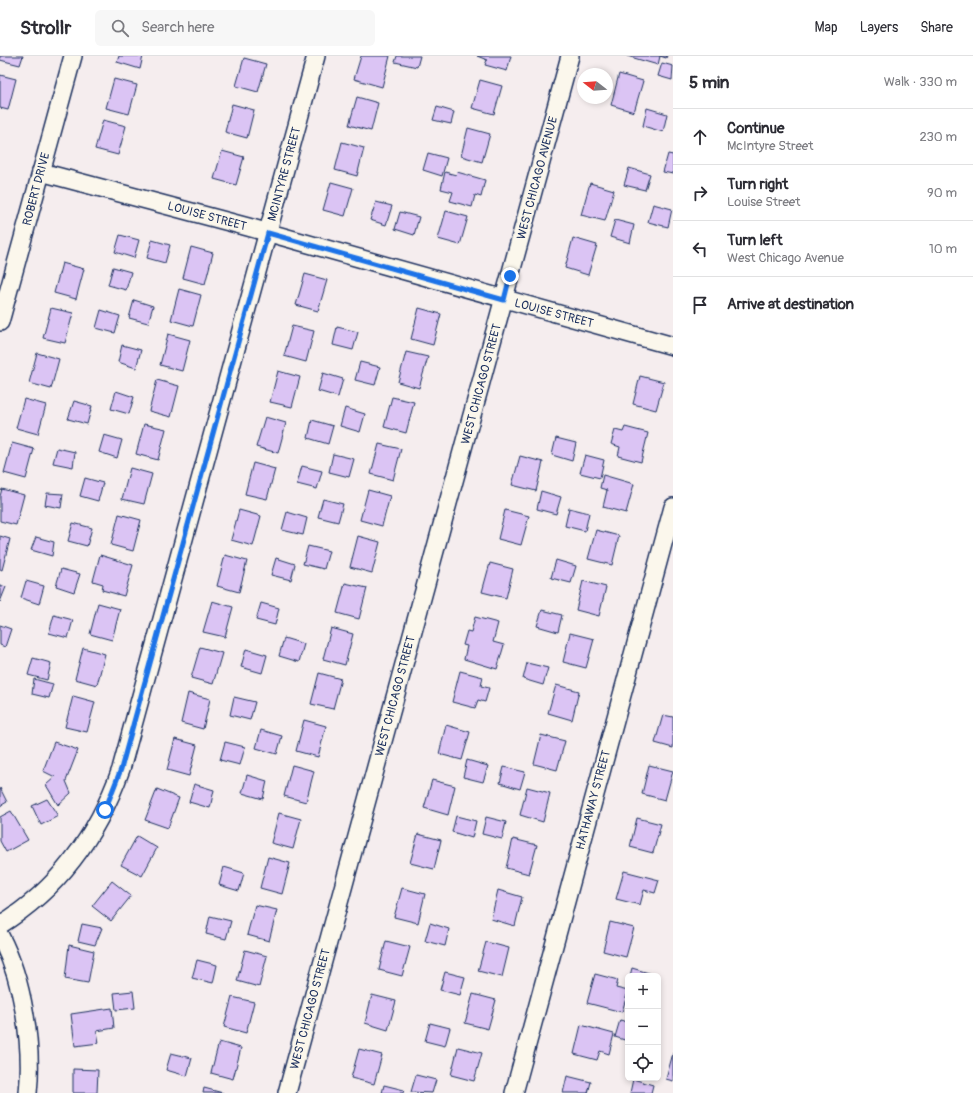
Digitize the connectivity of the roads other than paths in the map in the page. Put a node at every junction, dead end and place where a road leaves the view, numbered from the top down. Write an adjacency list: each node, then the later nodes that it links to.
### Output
1 (72, 56): 4 (street, ROBERT DRIVE)
2 (316, 56): 5 (street, MCINTYRE STREET)
3 (570, 56): 6 (street, WEST CHICAGO AVENUE)
4 (41, 172): 5 (street, LOUISE STREET); 7 (street, ROBERT DRIVE)
5 (268, 233): 6 (street, LOUISE STREET); 10 (street, MCINTYRE STREET)
6 (504, 300): 8 (street, LOUISE STREET); 13 (street, WEST CHICAGO STREET)
7 (0, 322)
8 (673, 346)
9 (673, 507): 14 (street, HATHAWAY STREET)
10 (0, 925)
11 (0, 936): 12 (street)
12 (28, 1093)
13 (287, 1093)
14 (514, 1093)

